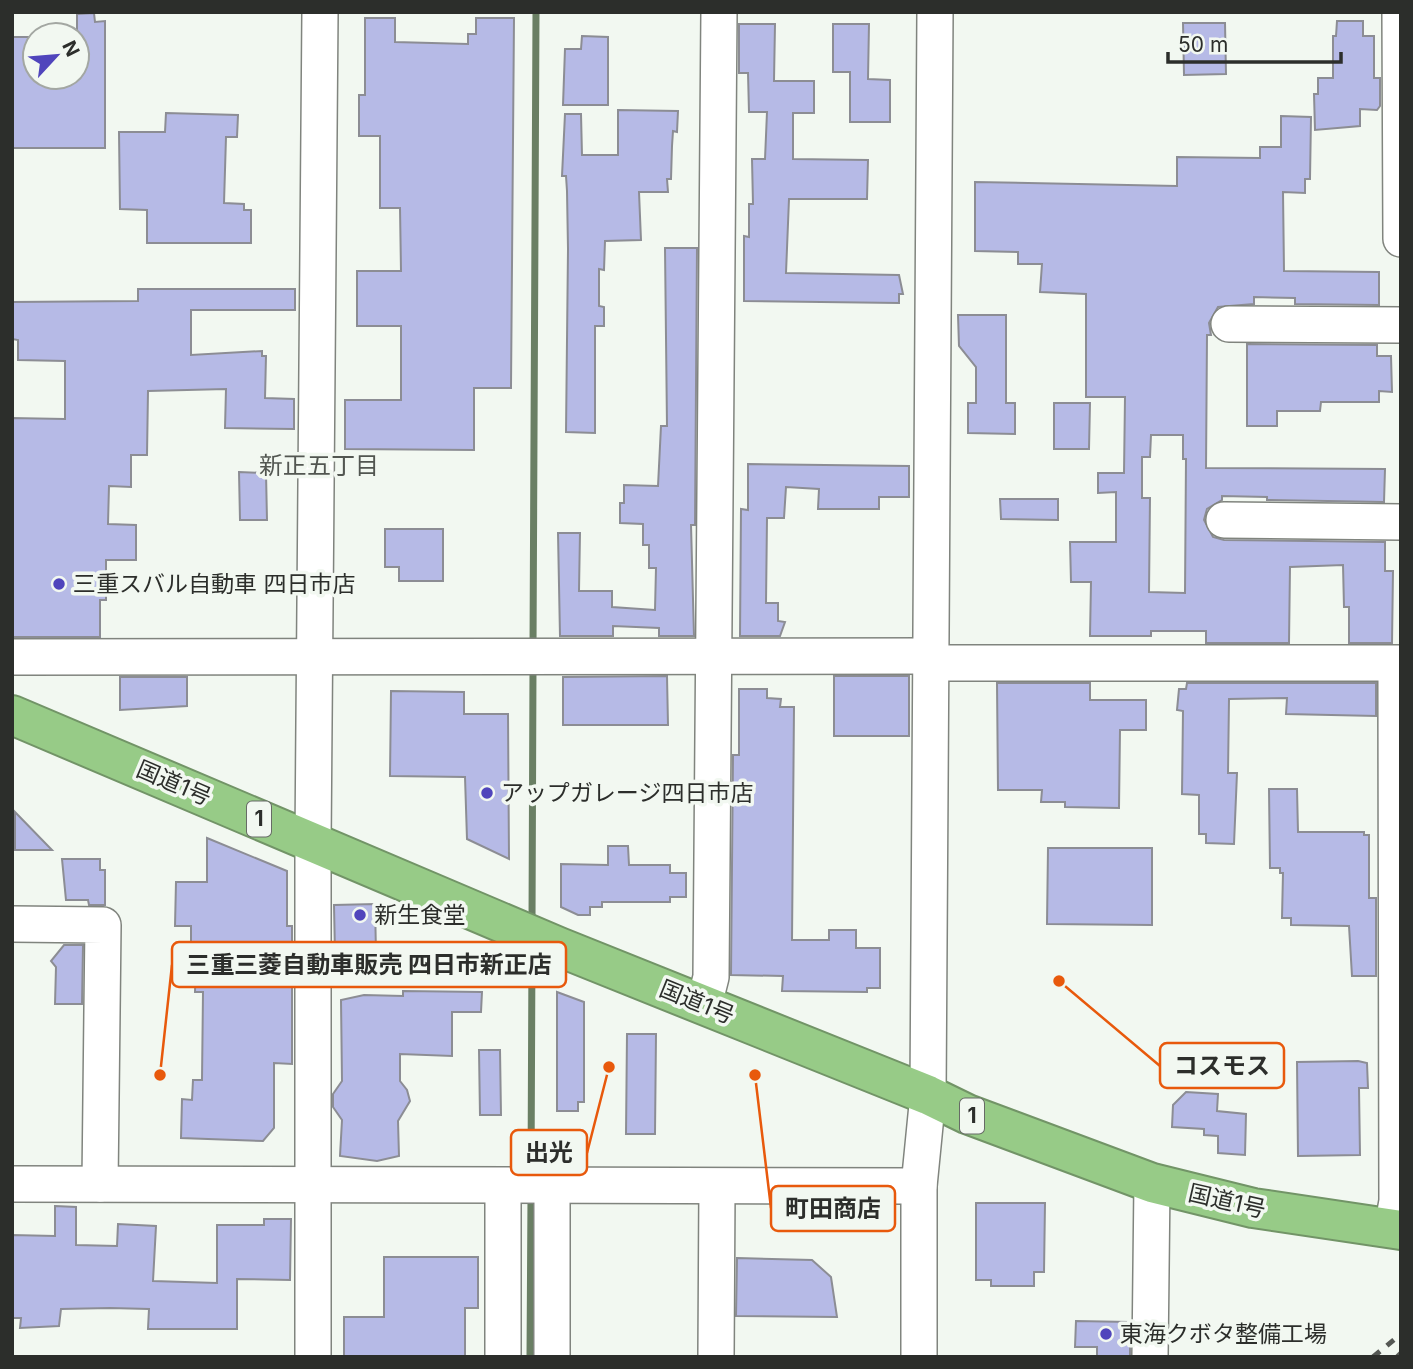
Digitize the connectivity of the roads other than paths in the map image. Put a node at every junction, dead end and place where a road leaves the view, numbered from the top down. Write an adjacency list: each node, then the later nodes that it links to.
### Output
1 (320, 12): 11 (street)
2 (719, 12): 12 (street)
3 (935, 12): 13 (street)
4 (1400, 12): 5 (street)
5 (1401, 239)
6 (1229, 324): 7 (street)
7 (1401, 325)
8 (1224, 520): 9 (street)
9 (1401, 522)
10 (12, 657): 11 (street)
11 (316, 657): 12 (street); 16 (street)
12 (715, 659): 13 (street); 19 (street)
13 (932, 660): 14 (street); 20 (street)
14 (1400, 665): 18 (street)
15 (12, 715): 16 (highway, 国道1号 / 1)
16 (313, 842): 19 (highway, 国道1号 / 1); 24 (street)
17 (12, 924): 23 (street)
18 (1399, 990): 28 (street)
19 (704, 1005): 20 (highway, 国道1号 / 1)
20 (928, 1095): 21 (highway, 国道1号 / 1); 26 (street)
21 (1152, 1183): 28 (highway, 国道1号 / 1); 34 (street)
22 (12, 1184): 23 (street)
23 (100, 1184): 24 (street)
24 (314, 1186): 25 (street); 29 (street)
25 (529, 1186): 27 (street); 30 (street); 31 (street)
26 (919, 1186): 27 (street); 33 (street)
27 (717, 1187): 32 (street)
28 (1396, 1229)
29 (313, 1357)
30 (503, 1357)
31 (552, 1357)
32 (716, 1357)
33 (919, 1357)
34 (1150, 1357)

